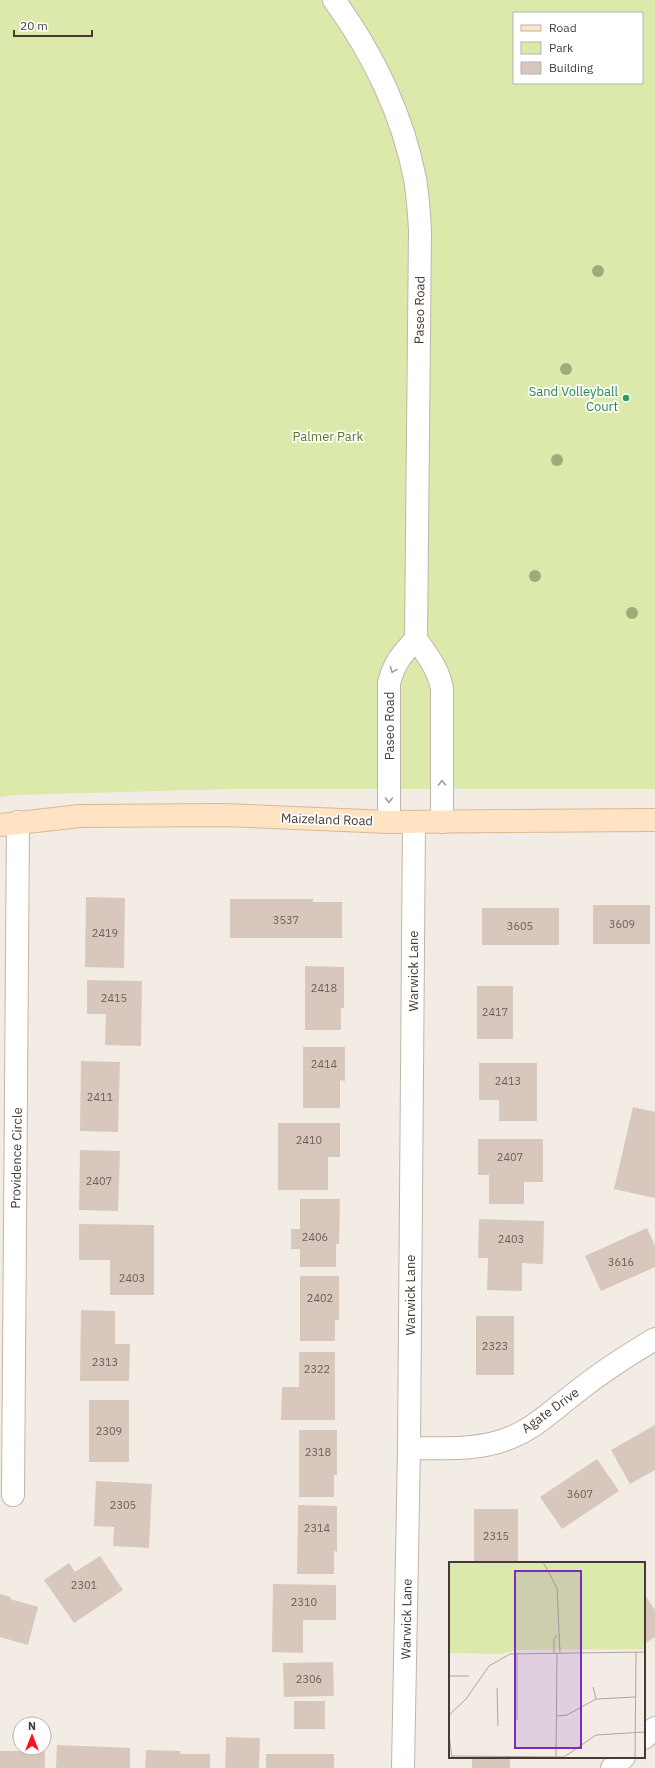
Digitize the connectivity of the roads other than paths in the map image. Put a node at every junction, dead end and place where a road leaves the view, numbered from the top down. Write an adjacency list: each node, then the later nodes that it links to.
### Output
1 (334, 0): 2 (street, Paseo Road)
2 (416, 639): 4 (street, Paseo Road, one-way to 4); 6 (street, one-way to 2)
3 (655, 820): 6 (main road, Maizeland Road)
4 (389, 822): 5 (main road, Maizeland Road); 7 (main road, Maizeland Road)
5 (414, 822): 6 (main road, Maizeland Road); 9 (street, Warwick Lane)
6 (442, 822)
7 (9, 823): 10 (street, Providence Circle)
8 (655, 1339): 9 (street, Agate Drive)
9 (409, 1448): 14 (street, Warwick Lane)
10 (13, 1495)
11 (655, 1728): 12 (street)
12 (645, 1737)
13 (623, 1758): 15 (street)
14 (403, 1768)
15 (612, 1768)

